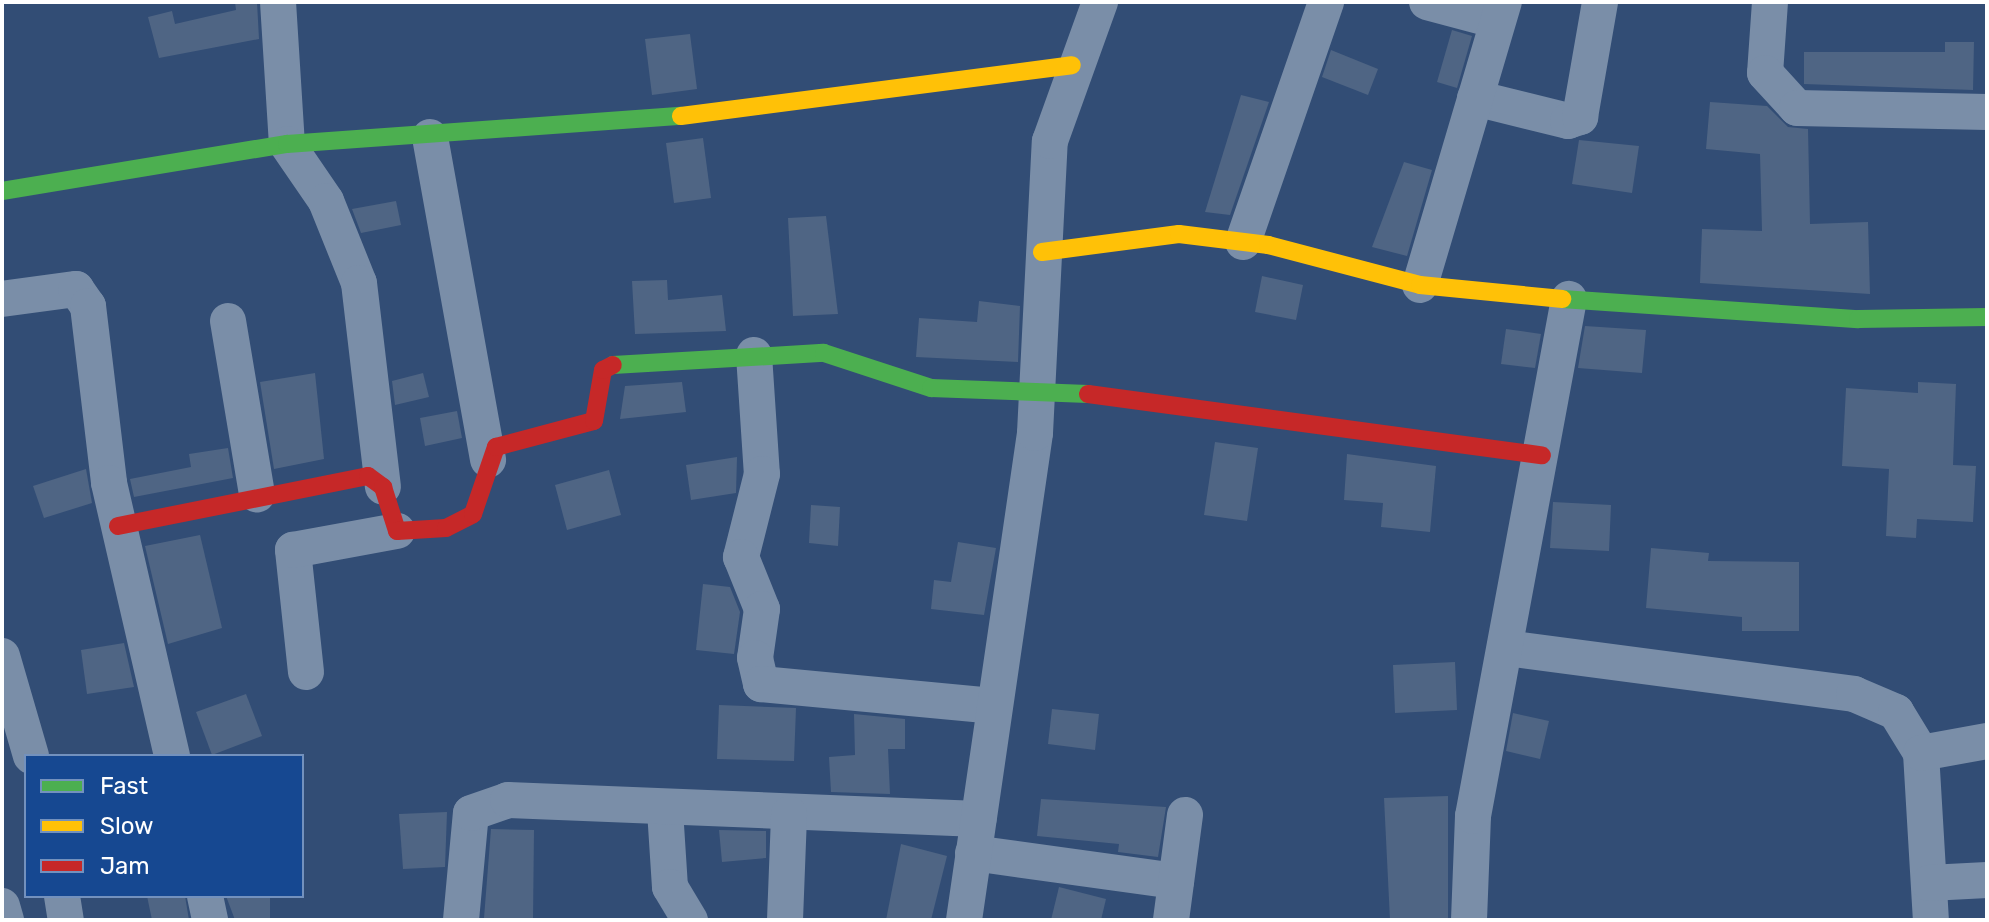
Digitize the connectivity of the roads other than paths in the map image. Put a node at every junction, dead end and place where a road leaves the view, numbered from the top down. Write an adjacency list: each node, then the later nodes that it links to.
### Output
1 (278, 2): 12 (street)
2 (1100, 2): 8 (street)
3 (1326, 2): 14 (street)
4 (1427, 2): 7 (street)
5 (1600, 2): 9 (street)
6 (1770, 2): 10 (street)
7 (1501, 12): 9 (street)
8 (1072, 65): 11 (street); 15 (street)
9 (1475, 98): 16 (street)
10 (1987, 112)
11 (430, 137): 12 (street); 24 (street)
12 (287, 144): 13 (street); 25 (street)
13 (2, 191)
14 (1243, 242): 15 (street); 16 (street)
15 (1042, 252): 22 (street)
16 (1420, 285): 18 (street)
17 (2, 299): 27 (street)
18 (1569, 299): 19 (street); 23 (street)
19 (1987, 317)
20 (228, 321): 26 (street)
21 (754, 355): 22 (street); 24 (street); 32 (street)
22 (1038, 387): 23 (street); 32 (street)
23 (1542, 455): 29 (street)
24 (488, 460): 28 (street)
25 (383, 487): 26 (street); 28 (street)
26 (257, 495): 27 (street)
27 (118, 526): 36 (street)
28 (397, 531): 31 (street)
29 (1506, 648): 34 (street); 55 (street)
30 (2, 656): 35 (street)
31 (306, 672)
32 (993, 706): 40 (street)
33 (1987, 741): 34 (street)
34 (1921, 753): 43 (street)
35 (30, 754)
36 (172, 754)
37 (665, 810): 38 (street); 50 (street); 51 (street)
38 (789, 814): 40 (street); 52 (street)
39 (1185, 815): 42 (street)
40 (976, 836): 42 (street); 53 (street)
41 (1987, 880): 43 (street)
42 (1176, 881): 54 (street)
43 (1929, 883): 56 (street)
44 (62, 898): 48 (street)
45 (205, 898): 49 (street)
46 (2, 906): 47 (street)
47 (6, 920)
48 (66, 920)
49 (210, 920)
50 (461, 920)
51 (690, 920)
52 (785, 920)
53 (964, 920)
54 (1171, 920)
55 (1469, 920)
56 (1931, 920)

